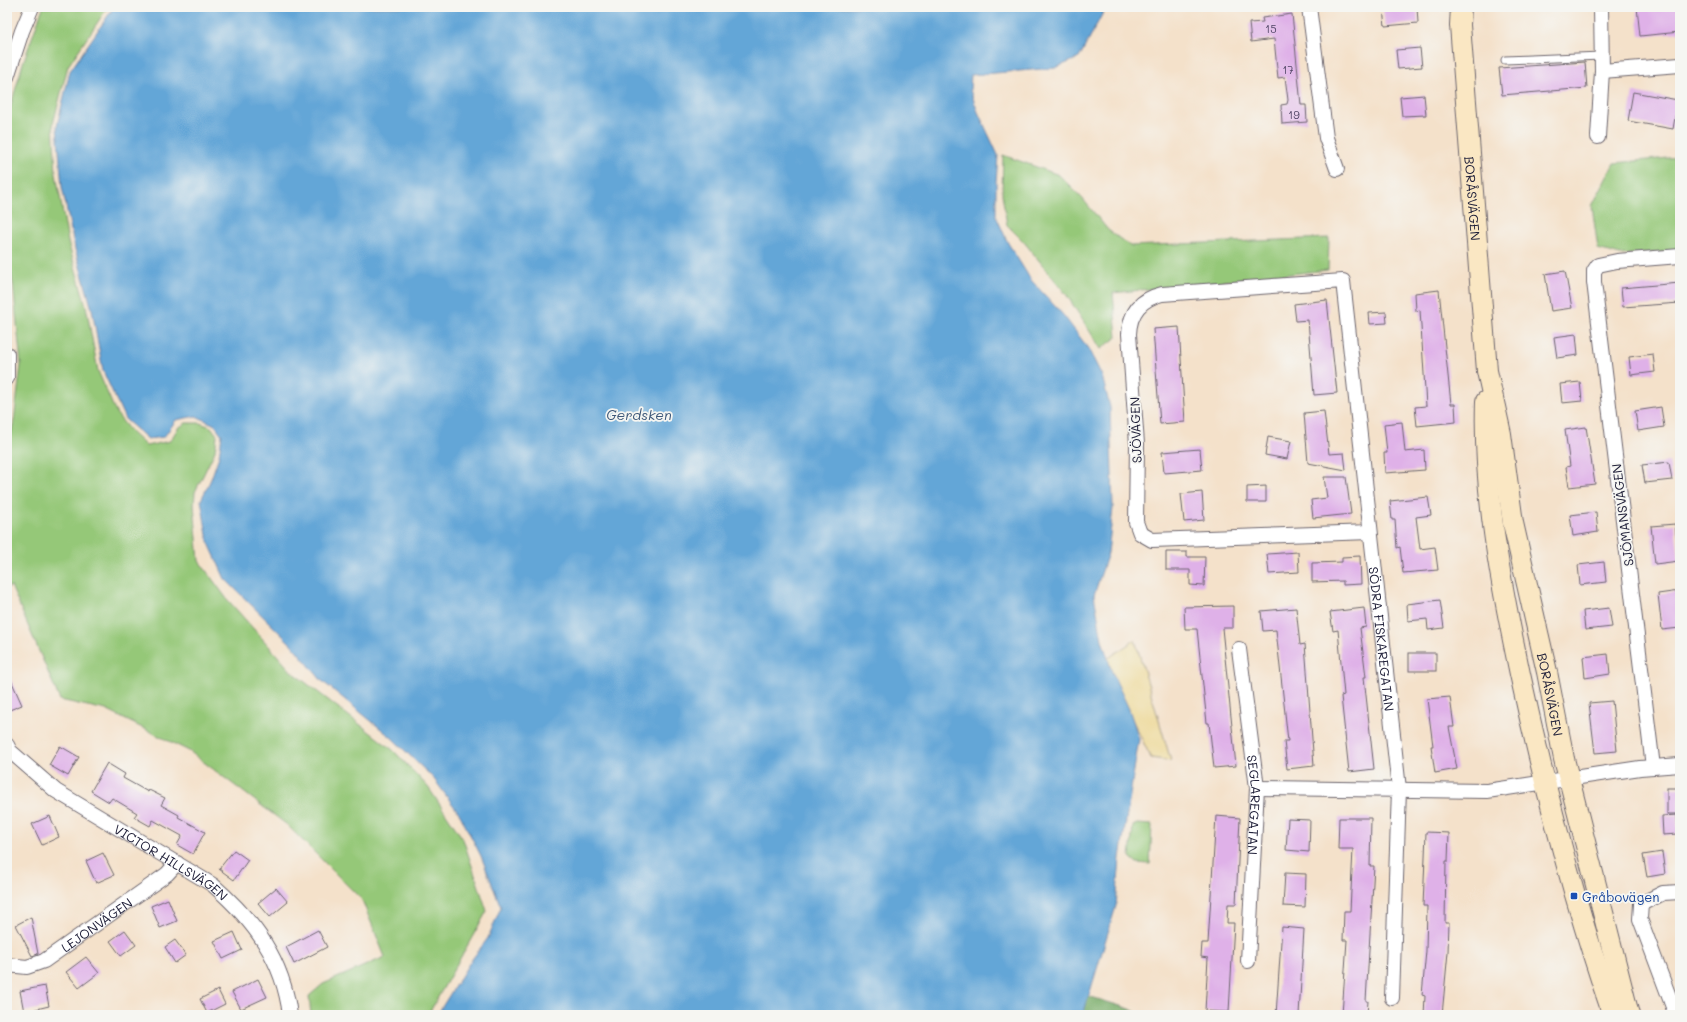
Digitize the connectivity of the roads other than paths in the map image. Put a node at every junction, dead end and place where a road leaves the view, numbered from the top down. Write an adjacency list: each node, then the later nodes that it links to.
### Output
1 (32, 7): 9 (street)
2 (1309, 7): 11 (street)
3 (1601, 7): 5 (street)
4 (1459, 13): 15 (main road, BORÅSVÄGEN)
5 (1601, 56): 6 (lane); 8 (street)
6 (1505, 60)
7 (1680, 65): 8 (street)
8 (1602, 71): 10 (street)
9 (8, 72)
10 (1598, 137)
11 (1337, 169)
12 (1680, 256): 21 (street, SJÖMANSVÄGEN)
13 (1343, 281): 17 (street, SÖDRA FISKAREGATAN); 17 (street, SJÖVÄGEN)
14 (7, 354): 16 (street)
15 (1487, 372): 22 (main road, BORÅSVÄGEN); 23 (main road, BORÅSVÄGEN)
16 (7, 378)
17 (1370, 532): 25 (street, SÖDRA FISKAREGATAN)
18 (1239, 649): 24 (street, SEGLAREGATAN)
19 (8, 750): 26 (street, VICTOR HILLSVÄGEN)
20 (1680, 765): 21 (street)
21 (1653, 767): 22 (street)
22 (1570, 779): 23 (street); 33 (main road, BORÅSVÄGEN)
23 (1544, 782): 25 (street); 32 (main road, BORÅSVÄGEN)
24 (1257, 788): 25 (street); 28 (street, SEGLAREGATAN)
25 (1399, 789): 30 (street, SÖDRA FISKAREGATAN)
26 (177, 863): 29 (street, LEJONVÄGEN); 31 (street, VICTOR HILLSVÄGEN)
27 (1680, 892): 34 (street)
28 (1248, 961)
29 (7, 965)
30 (1392, 998)
31 (290, 1015)
32 (1613, 1015)
33 (1629, 1015)
34 (1676, 1015)

